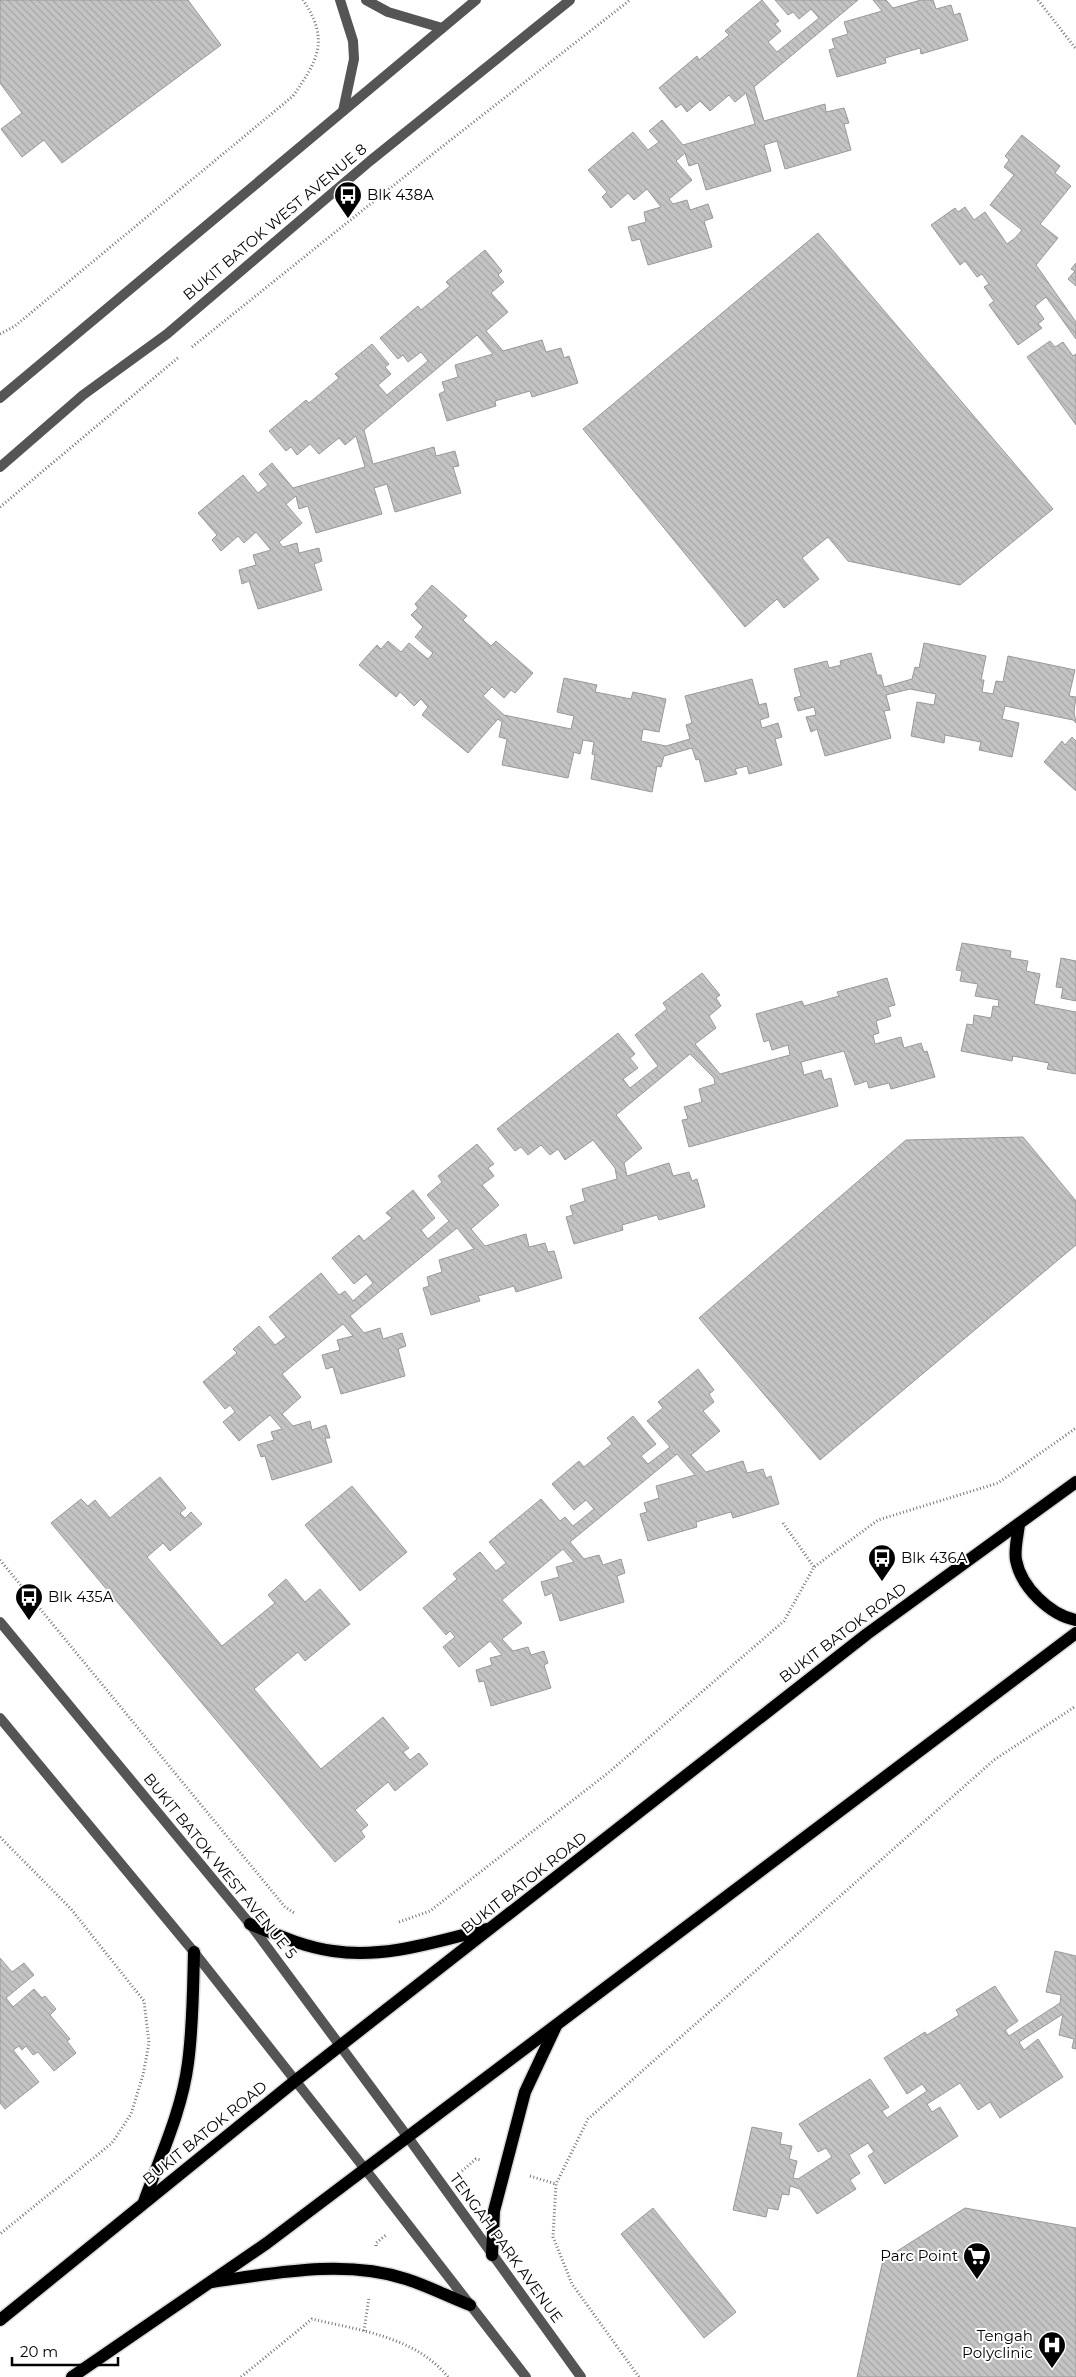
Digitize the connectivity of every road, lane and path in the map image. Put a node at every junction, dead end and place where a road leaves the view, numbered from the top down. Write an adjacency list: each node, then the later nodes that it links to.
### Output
1 (303, 0): 11 (path)
2 (340, 0): 10 (street)
3 (366, 0): 8 (street)
4 (476, 0): 8 (street)
5 (570, 0): 15 (street, BUKIT BATOK WEST AVENUE 8)
6 (630, 0): 12 (path)
7 (1038, 0): 9 (path)
8 (442, 28): 10 (street)
9 (1076, 49)
10 (343, 111): 14 (street)
11 (0, 334)
12 (191, 348)
13 (184, 354): 16 (path)
14 (0, 398)
15 (0, 467)
16 (0, 507)
17 (1076, 1428): 22 (path)
18 (1076, 1482): 20 (main road, BUKIT BATOK ROAD)
19 (783, 1523): 22 (path)
20 (1019, 1524): 23 (main road); 32 (main road, BUKIT BATOK ROAD)
21 (0, 1560): 29 (path)
22 (814, 1566): 30 (path)
23 (1076, 1620)
24 (0, 1622): 31 (street, BUKIT BATOK WEST AVENUE 5)
25 (1076, 1633): 34 (main road)
26 (1076, 1706): 50 (path)
27 (0, 1718): 33 (street)
28 (0, 1837): 40 (path)
29 (300, 1916)
30 (393, 1923)
31 (250, 1924): 32 (main road); 35 (street, BUKIT BATOK WEST AVENUE 5)
32 (492, 1928): 35 (main road, BUKIT BATOK ROAD)
33 (194, 1952): 36 (street); 39 (main road)
34 (557, 2024): 37 (main road); 41 (main road)
35 (341, 2046): 36 (main road, BUKIT BATOK ROAD); 37 (street, BUKIT BATOK WEST AVENUE 5)
36 (295, 2081): 38 (street); 39 (main road, BUKIT BATOK ROAD)
37 (407, 2136): 38 (main road); 41 (street, TENGAH PARK AVENUE)
38 (365, 2169): 42 (main road); 43 (street)
39 (144, 2202): 44 (main road, BUKIT BATOK ROAD)
40 (0, 2234)
41 (492, 2255): 49 (street, TENGAH PARK AVENUE)
42 (210, 2282): 43 (main road); 45 (main road)
43 (470, 2305): 48 (street)
44 (0, 2320)
45 (72, 2377)
46 (241, 2377): 47 (path)
47 (448, 2377)
48 (526, 2377)
49 (581, 2377)
50 (639, 2377)

